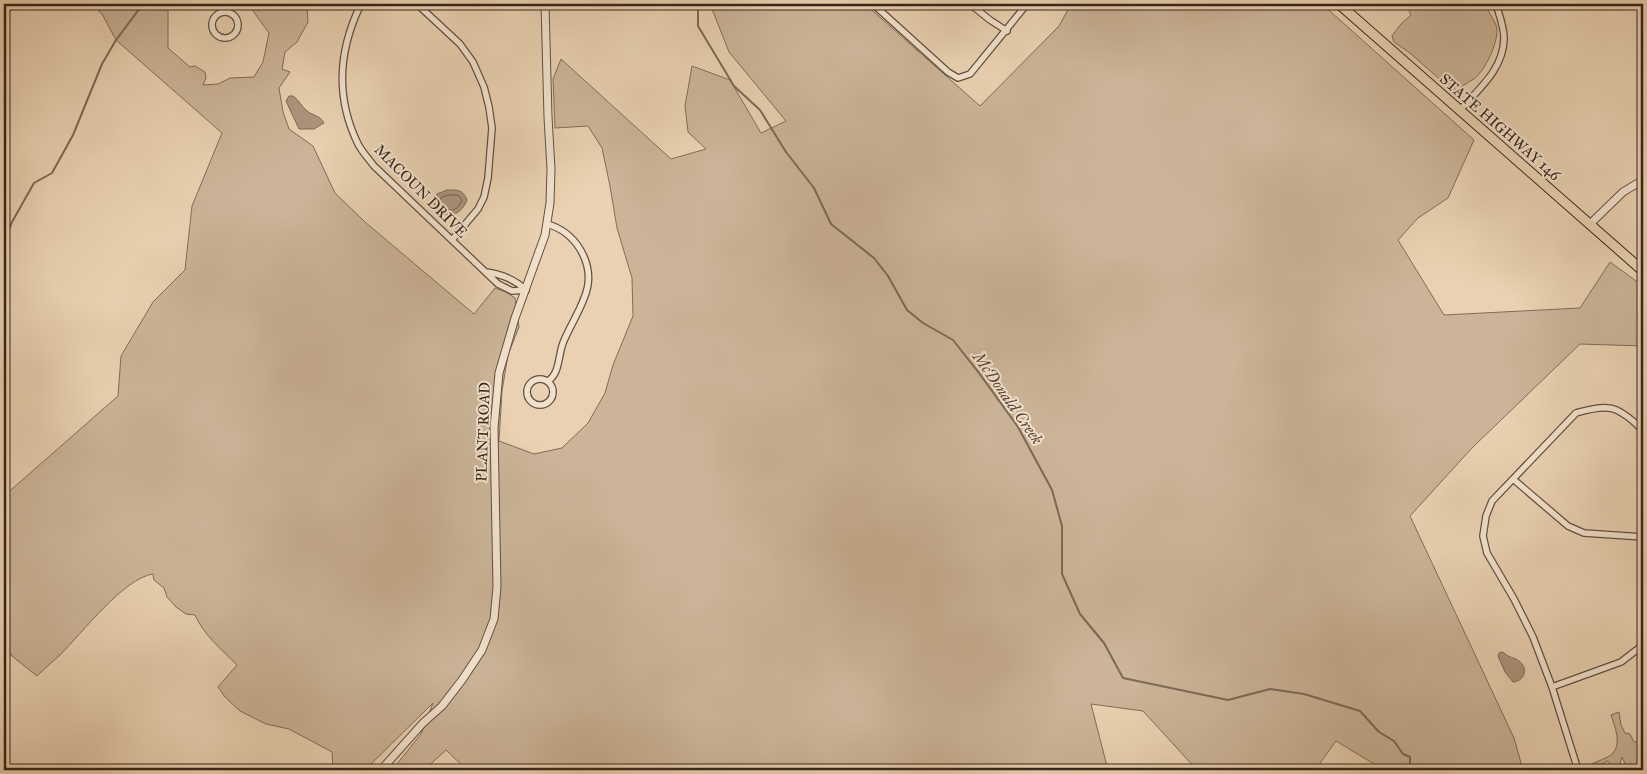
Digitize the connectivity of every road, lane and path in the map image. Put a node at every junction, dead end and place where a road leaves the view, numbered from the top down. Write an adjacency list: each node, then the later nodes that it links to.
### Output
1 (230, 4): 10 (street)
2 (361, 4): 16 (street, MACOUN DRIVE)
3 (417, 4): 16 (street)
4 (545, 4): 14 (street, PLANT ROAD)
5 (873, 4): 11 (street)
6 (970, 4): 11 (street)
7 (1028, 4): 11 (street)
8 (1338, 4): 12 (main road, STATE HIGHWAY 146)
9 (1496, 4): 12 (street)
10 (227, 12): 10 (street)
11 (1006, 31)
12 (1459, 111): 15 (main road, STATE HIGHWAY 146)
13 (1643, 180): 15 (street)
14 (547, 224): 19 (street, PLANT ROAD); 20 (street)
15 (1590, 224): 17 (main road, STATE HIGHWAY 146)
16 (452, 240): 18 (street, MACOUN DRIVE)
17 (1643, 271)
18 (486, 272): 19 (street, MACOUN DRIVE); 19 (street, MACOUN DRIVE)
19 (526, 290): 26 (street, PLANT ROAD)
20 (548, 381): 20 (street)
21 (1643, 432): 22 (street)
22 (1513, 479): 23 (street); 25 (street)
23 (1643, 537)
24 (1643, 646): 25 (street)
25 (1552, 687): 27 (street)
26 (381, 770)
27 (1578, 770)

